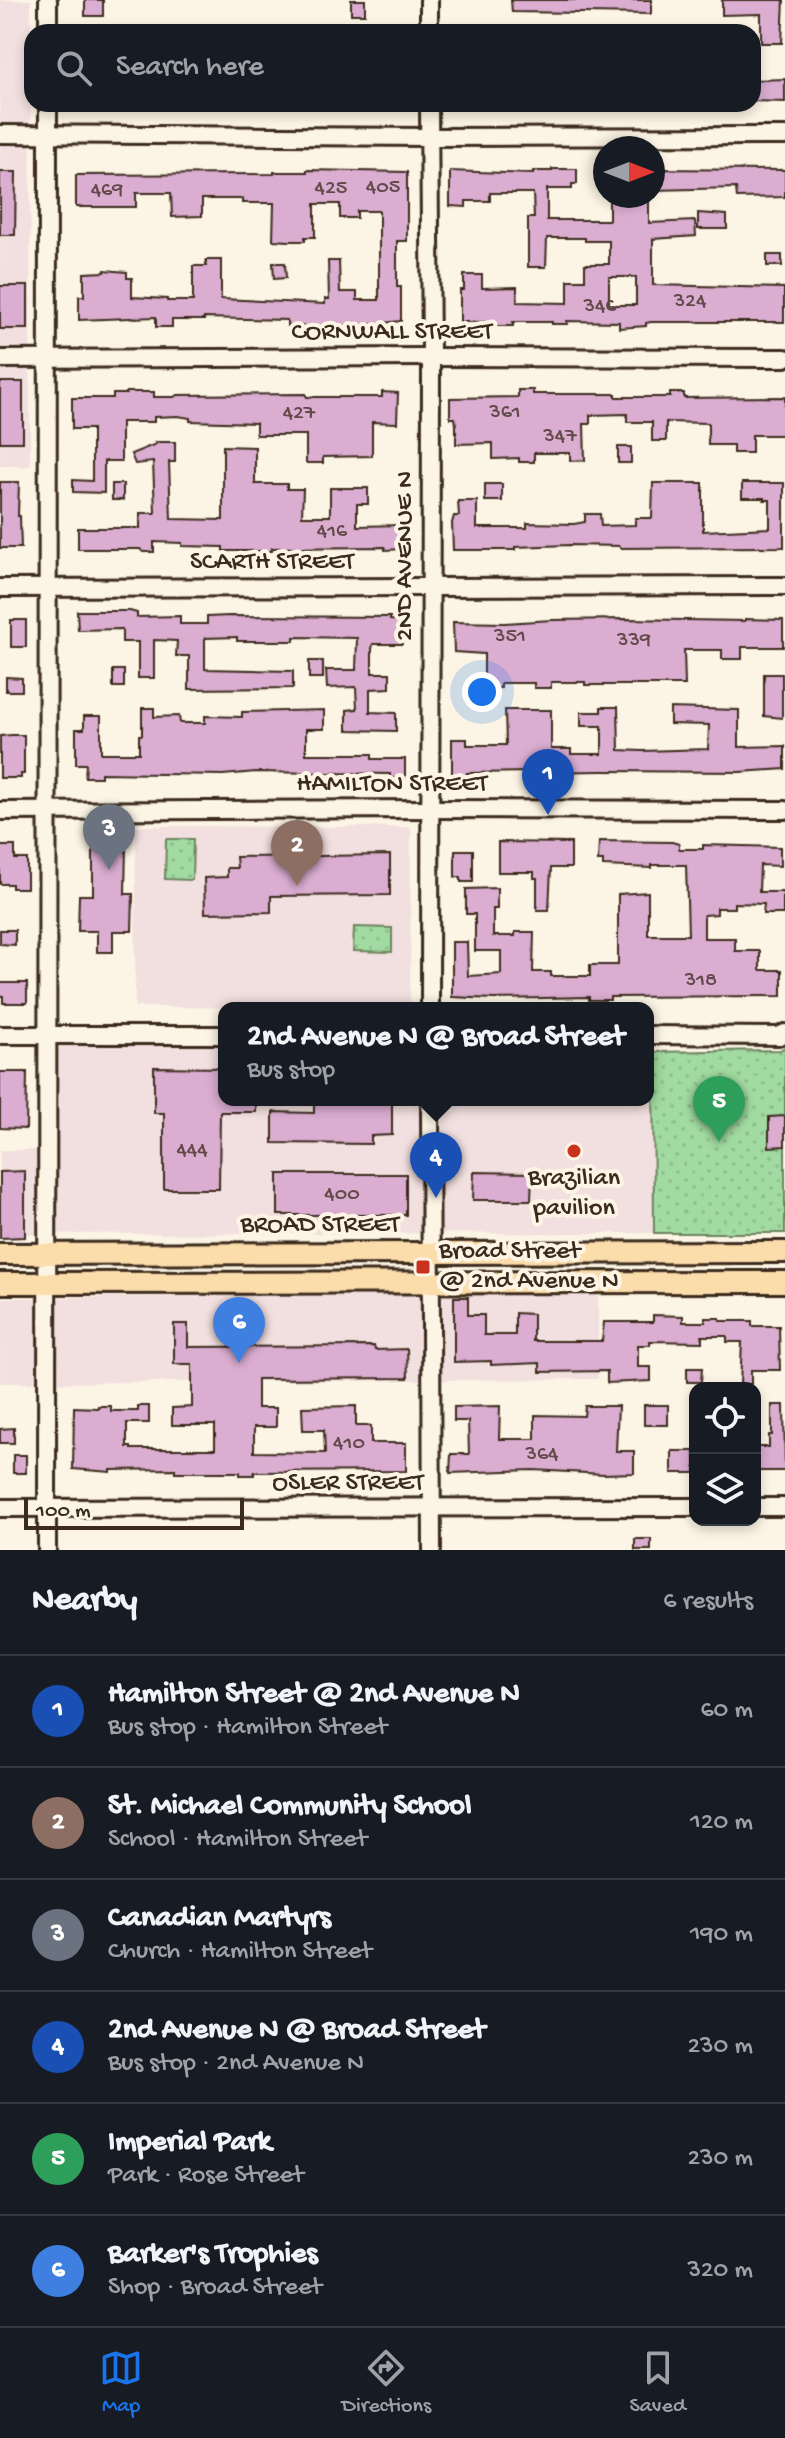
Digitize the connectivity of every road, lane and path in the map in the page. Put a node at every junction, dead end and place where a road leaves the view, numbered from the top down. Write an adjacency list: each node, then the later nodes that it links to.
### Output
1 (48, 0): 3 (street)
2 (429, 0): 4 (street)
3 (48, 24)
4 (429, 24)
5 (48, 112): 8 (street)
6 (429, 112): 10 (street, 2ND AVENUE N)
7 (0, 134): 8 (street)
8 (48, 135): 10 (street); 14 (street)
9 (785, 136): 10 (street)
10 (429, 137): 11 (street, 2ND AVENUE N)
11 (431, 357): 12 (street, CORNWALL STREET); 14 (street, CORNWALL STREET); 15 (street, 2ND AVENUE N)
12 (785, 358)
13 (0, 359): 14 (street, CORNWALL STREET)
14 (48, 359): 17 (street)
15 (429, 586): 16 (street, SCARTH STREET); 17 (street, SCARTH STREET); 19 (street, 2ND AVENUE N)
16 (785, 586)
17 (47, 587): 18 (street, SCARTH STREET); 22 (street)
18 (0, 588)
19 (430, 809): 20 (street, HAMILTON STREET); 22 (street, HAMILTON STREET); 23 (street, 2ND AVENUE N)
20 (785, 810)
21 (0, 811): 22 (street, HAMILTON STREET)
22 (47, 811): 28 (street)
23 (430, 1002)
24 (785, 1033): 27 (street)
25 (0, 1035): 28 (street)
26 (218, 1035): 28 (street)
27 (654, 1035)
28 (47, 1036): 33 (street)
29 (430, 1106): 30 (street)
30 (429, 1251): 31 (main road, BROAD STREET); 33 (main road, BROAD STREET); 34 (street)
31 (785, 1252)
32 (0, 1254): 33 (main road, BROAD STREET)
33 (47, 1254): 37 (street)
34 (430, 1282): 35 (main road); 37 (main road); 43 (street)
35 (785, 1282)
36 (0, 1283): 37 (main road)
37 (47, 1283): 42 (street)
38 (689, 1507): 43 (street, OSLER STREET)
39 (761, 1507): 40 (street)
40 (785, 1507)
41 (0, 1508): 42 (street, OSLER STREET)
42 (47, 1508): 43 (street, OSLER STREET); 44 (street)
43 (432, 1508): 45 (street)
44 (47, 1550)
45 (432, 1550)

